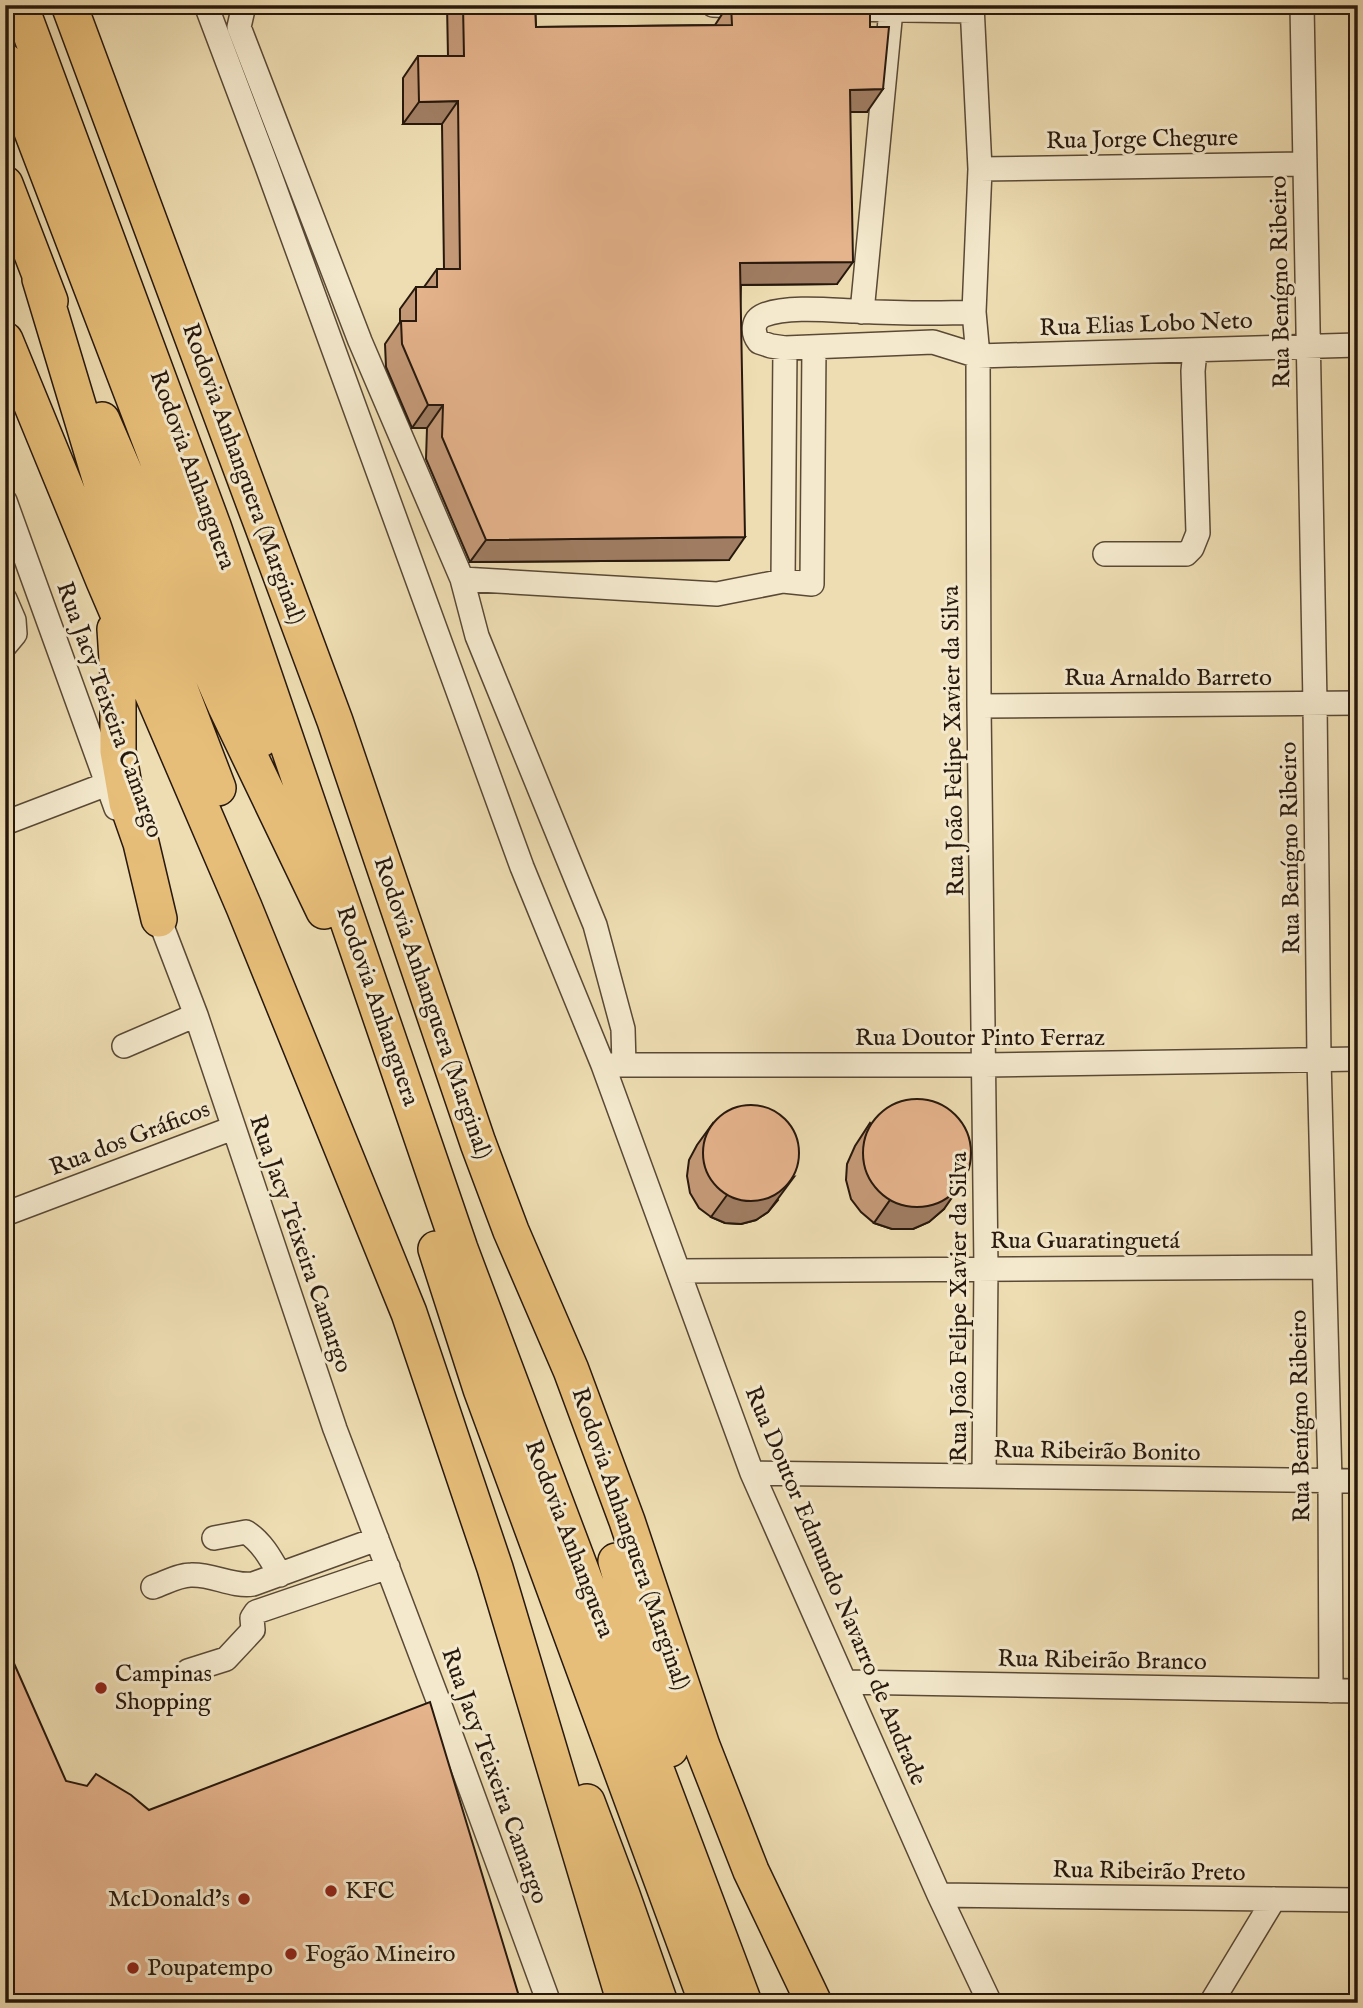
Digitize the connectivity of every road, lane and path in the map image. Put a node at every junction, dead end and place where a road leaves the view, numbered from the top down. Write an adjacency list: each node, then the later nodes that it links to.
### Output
1 (20, 5): 69 (highway, Rodovia Anhanguera)
2 (69, 5): 48 (highway, Rodovia Anhanguera (Marginal))
3 (206, 5): 43 (street, Rua Doutor Edmundo Navarro de Andrade)
4 (244, 5): 27 (street)
5 (713, 5): 7 (street)
6 (1302, 5): 12 (street, Rua Benígno Ribeiro)
7 (781, 7)
8 (822, 8): 10 (street)
9 (972, 8): 10 (street); 13 (street, Rua João Felipe Xavier da Silva)
10 (891, 10): 16 (street)
11 (5, 61): 37 (highway, Rodovia Anhanguera)
12 (1305, 164): 13 (street, Rua Jorge Chegure); 21 (street, Rua Benígno Ribeiro)
13 (980, 169): 17 (street, Rua João Felipe Xavier da Silva)
14 (5, 184): 15 (highway)
15 (40, 279): 37 (highway); 47 (highway)
16 (862, 312): 17 (street); 22 (street)
17 (974, 312): 24 (street, Rua João Felipe Xavier da Silva)
18 (5, 340): 28 (highway)
19 (1358, 345): 21 (street, Rua Elias Lobo Neto)
20 (814, 347): 22 (street, Rua Elias Lobo Neto); 24 (street, Rua Elias Lobo Neto); 29 (street)
21 (1308, 347): 23 (street, Rua Elias Lobo Neto); 33 (street, Rua Benígno Ribeiro)
22 (785, 348): 29 (street)
23 (1195, 351): 24 (street, Rua Elias Lobo Neto); 26 (street)
24 (978, 356): 34 (street, Rua João Felipe Xavier da Silva)
25 (7, 512): 35 (street, Rua Jacy Teixeira Camargo)
26 (1105, 554)
27 (462, 579): 29 (street); 43 (street)
28 (104, 581): 38 (highway); 47 (highway)
29 (783, 581)
30 (5, 600): 31 (street)
31 (5, 646)
32 (1358, 703): 33 (street, Rua Arnaldo Barreto)
33 (1315, 704): 34 (street, Rua Arnaldo Barreto); 41 (street, Rua Benígno Ribeiro)
34 (979, 706): 44 (street, Rua João Felipe Xavier da Silva)
35 (107, 784): 36 (street); 38 (street, Rua Jacy Teixeira Camargo)
36 (5, 823)
37 (325, 913): 73 (highway, Rodovia Anhanguera)
38 (159, 919): 39 (street, Rua Jacy Teixeira Camargo)
39 (195, 1015): 40 (street); 45 (street, Rua Jacy Teixeira Camargo)
40 (124, 1046)
41 (1319, 1059): 42 (street, Rua Doutor Pinto Ferraz); 44 (street, Rua Doutor Pinto Ferraz); 49 (street, Rua Benígno Ribeiro)
42 (1358, 1059)
43 (614, 1065): 44 (street, Rua Doutor Pinto Ferraz); 51 (street, Rua Doutor Edmundo Navarro de Andrade)
44 (985, 1065): 50 (street, Rua João Felipe Xavier da Silva)
45 (233, 1128): 46 (street, Rua dos Gráficos); 57 (street, Rua Jacy Teixeira Camargo)
46 (5, 1214)
47 (375, 1231): 59 (highway)
48 (511, 1231): 69 (highway); 75 (highway, Rodovia Anhanguera (Marginal))
49 (1324, 1266): 50 (street, Rua Guaratinguetá); 55 (street, Rua Benígno Ribeiro)
50 (986, 1268): 51 (street, Rua Guaratinguetá); 53 (street, Rua João Felipe Xavier da Silva)
51 (679, 1271): 52 (street, Rua Doutor Edmundo Navarro de Andrade)
52 (752, 1473): 53 (street, Rua Ribeirão Bonito); 63 (street, Rua Doutor Edmundo Navarro de Andrade)
53 (984, 1476): 55 (street, Rua Ribeirão Bonito)
54 (1358, 1481): 55 (street, Rua Ribeirão Bonito)
55 (1330, 1482): 64 (street, Rua Benígno Ribeiro)
56 (214, 1538): 60 (street)
57 (377, 1539): 58 (street, Rua Jacy Teixeira Camargo); 60 (street)
58 (387, 1567): 62 (street); 70 (street, Rua Jacy Teixeira Camargo)
59 (495, 1568): 71 (highway); 72 (highway)
60 (280, 1575): 61 (street)
61 (153, 1587)
62 (188, 1671)
63 (846, 1682): 64 (street, Rua Ribeirão Branco); 66 (street, Rua Doutor Edmundo Navarro de Andrade)
64 (1331, 1691): 65 (street, Rua Ribeirão Branco)
65 (1358, 1691)
66 (939, 1895): 67 (street, Rua Ribeirão Preto); 76 (street, Rua Doutor Edmundo Navarro de Andrade)
67 (1274, 1899): 68 (street, Rua Ribeirão Preto); 77 (street)
68 (1358, 1900)
69 (729, 1961): 74 (highway, Rodovia Anhanguera)
70 (549, 2003)
71 (625, 2003)
72 (660, 2003)
73 (707, 2003)
74 (744, 2003)
75 (814, 2003)
76 (990, 2003)
77 (1211, 2003)

